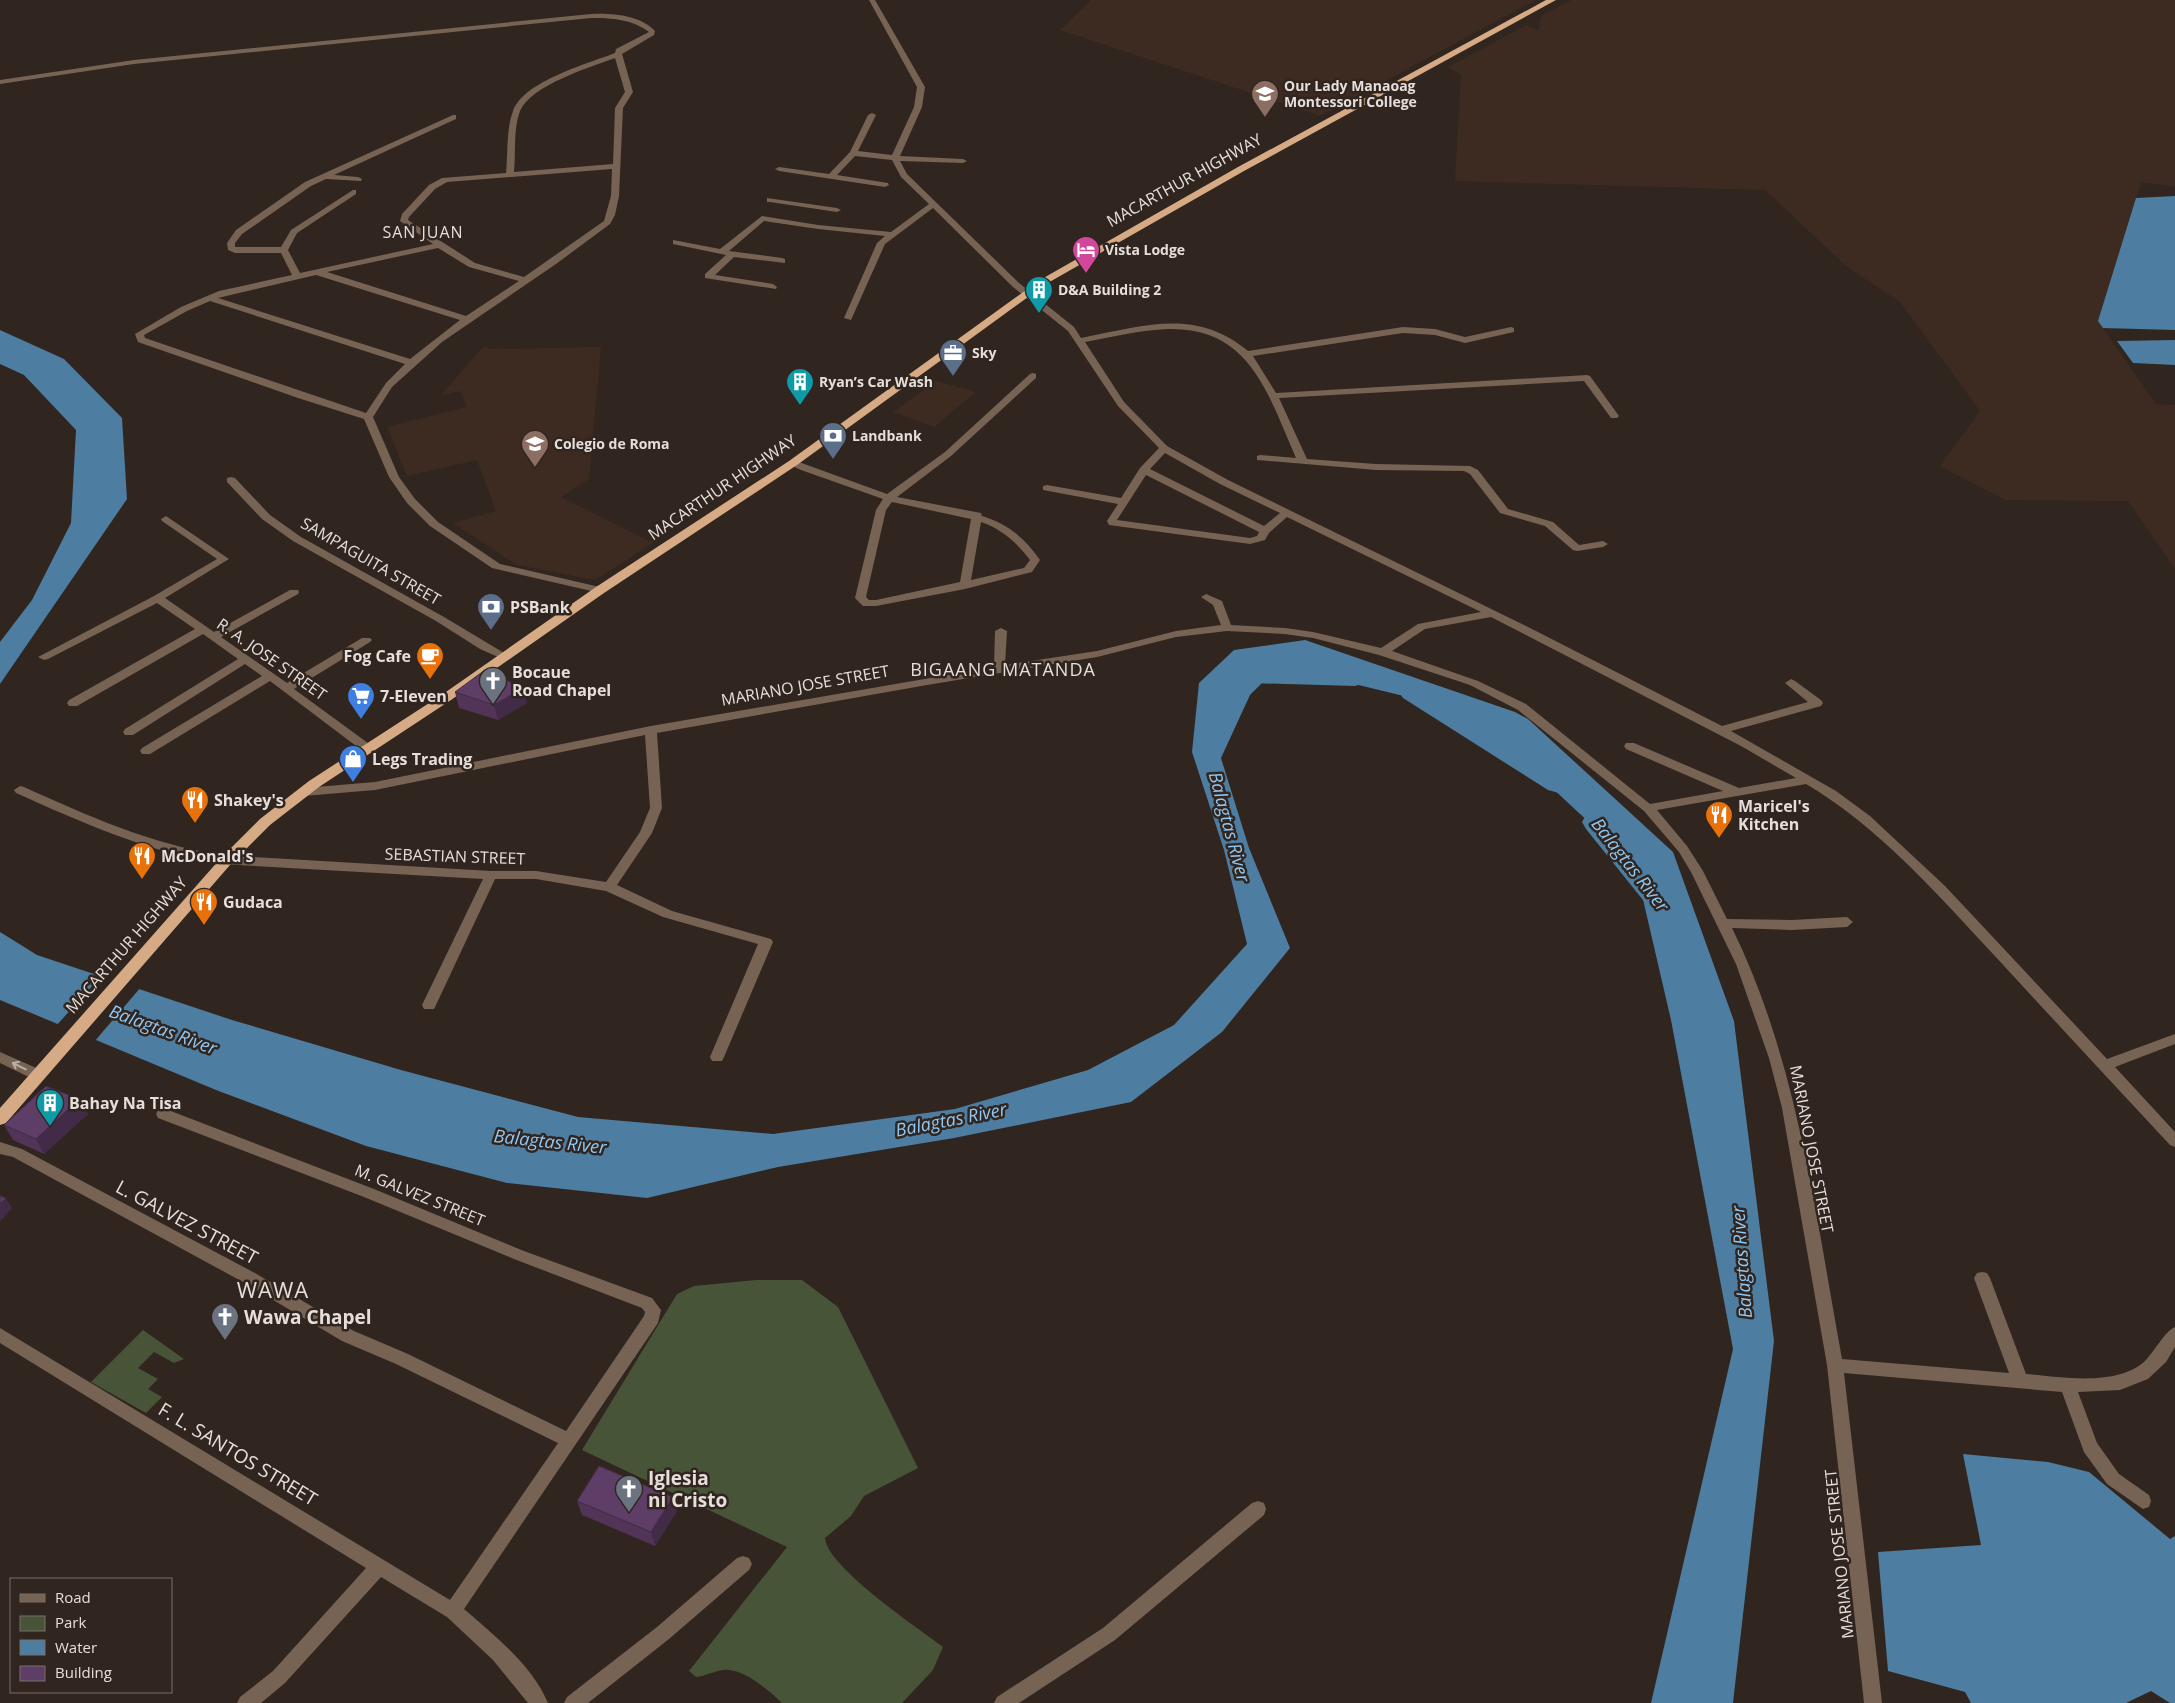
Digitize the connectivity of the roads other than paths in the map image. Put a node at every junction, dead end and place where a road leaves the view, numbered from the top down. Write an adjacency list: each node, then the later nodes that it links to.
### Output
1 (872, 0): 8 (street)
2 (1552, 0): 32 (highway, MACARTHUR HIGHWAY)
3 (618, 54): 4 (street); 10 (street); 12 (street)
4 (0, 82)
5 (872, 115): 7 (street)
6 (453, 117): 13 (street)
7 (853, 153): 8 (street); 14 (street)
8 (894, 158): 9 (street); 19 (street)
9 (962, 160)
10 (615, 166): 12 (street); 30 (street)
11 (779, 169): 14 (street)
12 (510, 174): 23 (street)
13 (326, 176): 15 (street); 24 (street)
14 (831, 177): 16 (street)
15 (358, 179)
16 (884, 185)
17 (353, 192): 24 (street)
18 (770, 200): 20 (street)
19 (933, 205): 21 (street); 32 (street)
20 (818, 227): 21 (street); 25 (street)
21 (891, 234): 34 (street)
22 (676, 242): 25 (street)
23 (438, 244): 28 (street); 30 (street)
24 (284, 250): 29 (street)
25 (722, 252): 26 (street)
26 (732, 254): 27 (street); 31 (street)
27 (782, 261)
28 (315, 271): 29 (street); 35 (street)
29 (296, 274): 33 (street)
30 (525, 280): 35 (street)
31 (773, 288)
32 (1027, 294): 37 (street); 47 (highway, MACARTHUR HIGHWAY)
33 (209, 298): 39 (street); 43 (street)
34 (848, 318)
35 (467, 319): 39 (street)
36 (1511, 330): 38 (street)
37 (1078, 341): 38 (street); 44 (street)
38 (1246, 354): 41 (street)
39 (412, 363): 43 (street)
40 (1033, 376): 51 (street)
41 (1273, 396): 42 (street); 46 (street)
42 (1614, 416)
43 (368, 417): 59 (street)
44 (1164, 448): 48 (street); 53 (street)
45 (1260, 458): 46 (street)
46 (1303, 462): 57 (street)
47 (793, 463): 51 (street); 59 (highway, MACARTHUR HIGHWAY)
48 (1144, 470): 52 (street); 56 (street)
49 (231, 480): 71 (street, SAMPAGUITA STREET)
50 (1047, 488): 52 (street)
51 (889, 498): 54 (street); 58 (street)
52 (1124, 502): 56 (street)
53 (1287, 512): 56 (street); 63 (street)
54 (977, 515): 58 (street); 58 (street)
55 (166, 518): 62 (street)
56 (1265, 531)
57 (1603, 544)
58 (965, 586)
59 (600, 590): 71 (highway, MACARTHUR HIGHWAY)
60 (294, 592): 67 (street)
61 (1206, 597): 64 (street)
62 (158, 598): 65 (street, R. A. JOSE STREET); 70 (street)
63 (1490, 614): 69 (street); 79 (street)
64 (1227, 628): 69 (street, MARIANO JOSE STREET); 73 (street, MARIANO JOSE STREET)
65 (202, 630): 67 (street, R. A. JOSE STREET); 77 (street)
66 (1001, 631): 73 (street)
67 (214, 637): 72 (street, R. A. JOSE STREET)
68 (366, 640): 76 (street)
69 (1383, 652): 88 (street, MARIANO JOSE STREET)
70 (44, 657)
71 (505, 657): 82 (highway, MACARTHUR HIGHWAY)
72 (245, 659): 74 (street, R. A. JOSE STREET); 80 (street)
73 (999, 670): 78 (street, MARIANO JOSE STREET)
74 (270, 676): 76 (street, R. A. JOSE STREET); 83 (street)
75 (1791, 683): 79 (street)
76 (287, 688): 82 (street, R. A. JOSE STREET)
77 (74, 703)
78 (651, 730): 86 (street, MARIANO JOSE STREET); 91 (street)
79 (1719, 730): 84 (street)
80 (129, 732)
81 (1630, 746): 87 (street)
82 (368, 749): 86 (highway, MACARTHUR HIGHWAY)
83 (146, 751)
84 (1808, 780): 87 (street); 98 (street)
85 (20, 790): 89 (street, SEBASTIAN STREET)
86 (304, 792): 89 (highway, MACARTHUR HIGHWAY)
87 (1739, 793): 88 (street)
88 (1648, 808): 92 (street, MARIANO JOSE STREET)
89 (225, 862): 90 (street, SEBASTIAN STREET); 99 (highway, MACARTHUR HIGHWAY)
90 (491, 875): 91 (street, SEBASTIAN STREET); 94 (street)
91 (609, 887): 97 (street, SEBASTIAN STREET)
92 (1723, 922): 93 (street); 107 (street, MARIANO JOSE STREET)
93 (1847, 922)
94 (429, 1005)
95 (2175, 1039): 98 (street)
96 (0, 1057): 99 (street, one-way to 96)
97 (717, 1057)
98 (2105, 1065): 102 (street)
99 (38, 1075): 101 (highway, MACARTHUR HIGHWAY)
100 (163, 1114): 110 (street, M. GALVEZ STREET)
101 (0, 1119)
102 (2175, 1141)
103 (0, 1148): 110 (street, L. GALVEZ STREET)
104 (1982, 1278): 108 (street)
105 (2175, 1334): 109 (street)
106 (0, 1335): 114 (street, F. L. SANTOS STREET)
107 (1835, 1365): 108 (street); 120 (street, MARIANO JOSE STREET)
108 (2020, 1380): 109 (street)
109 (2068, 1385): 111 (street)
110 (570, 1441): 115 (street)
111 (2143, 1502)
112 (1258, 1509): 119 (street)
113 (743, 1564): 118 (street)
114 (380, 1565): 115 (street, F. L. SANTOS STREET); 116 (street)
115 (453, 1611): 117 (street, F. L. SANTOS STREET)
116 (246, 1703)
117 (539, 1703)
118 (573, 1703)
119 (1003, 1703)
120 (1874, 1703)

